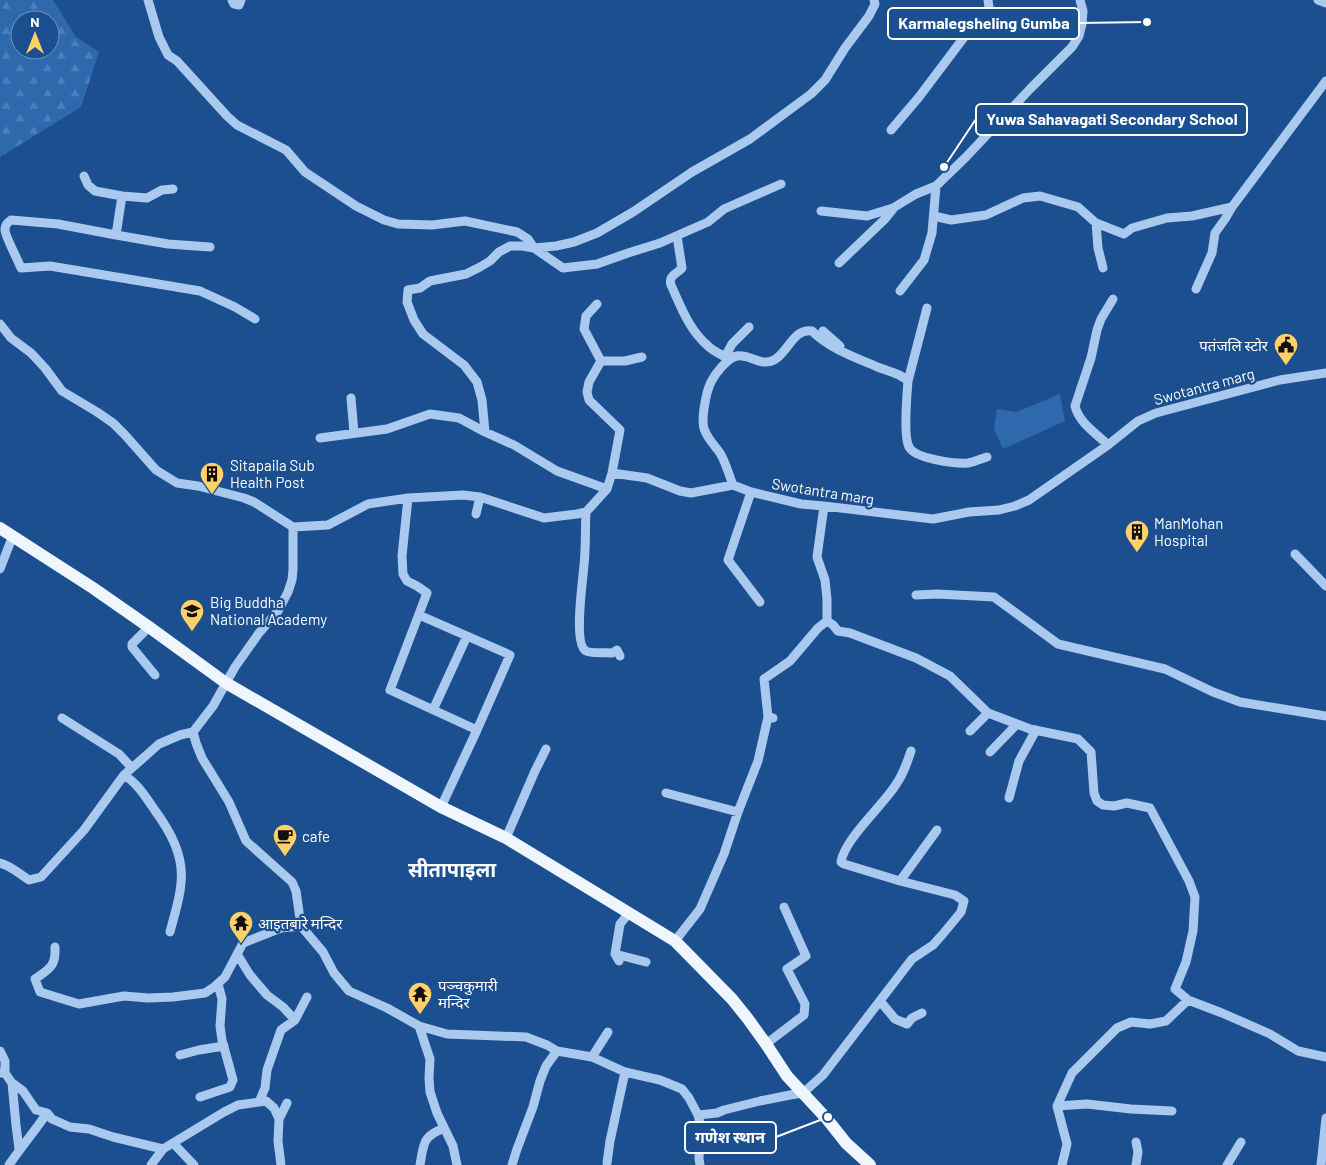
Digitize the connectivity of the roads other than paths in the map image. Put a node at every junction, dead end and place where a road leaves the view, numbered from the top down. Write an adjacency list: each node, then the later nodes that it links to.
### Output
1 (148, 0): 24 (street)
2 (232, 0): 3 (street)
3 (241, 0)
4 (874, 0): 24 (street)
5 (988, 0): 10 (street)
6 (1080, 0): 13 (street)
7 (1318, 0): 8 (street)
8 (1326, 3)
9 (1326, 81): 16 (street)
10 (892, 130)
11 (84, 176): 15 (street)
12 (781, 184): 22 (street)
13 (936, 186): 17 (street); 19 (street)
14 (173, 189): 15 (street)
15 (122, 196): 21 (street)
16 (1232, 207): 20 (street); 27 (street)
17 (893, 208): 18 (street); 25 (street)
18 (821, 211)
19 (934, 216): 20 (street); 28 (street)
20 (1096, 223): 26 (street)
21 (116, 235): 23 (street); 32 (street)
22 (677, 236): 24 (street); 38 (street)
23 (210, 247)
24 (534, 248): 43 (street)
25 (839, 263)
26 (1103, 268)
27 (1196, 288)
28 (900, 291)
29 (1113, 298): 46 (street)
30 (597, 304): 39 (street)
31 (927, 308): 41 (street)
32 (255, 319)
33 (0, 324): 57 (street)
34 (748, 327): 38 (street)
35 (824, 331): 36 (street)
36 (853, 356): 38 (street); 41 (street)
37 (642, 357): 39 (street)
38 (726, 358): 49 (street)
39 (601, 361): 48 (street)
40 (1326, 373): 46 (street, Swotantra marg)
41 (908, 381): 47 (street)
42 (350, 398): 44 (street)
43 (485, 432): 44 (street); 50 (street)
44 (354, 433): 45 (street)
45 (320, 438)
46 (1108, 444): 54 (street, Swotantra marg)
47 (987, 457)
48 (612, 473): 49 (street); 50 (street)
49 (733, 485): 51 (street, Swotantra marg)
50 (607, 489): 55 (street)
51 (750, 492): 54 (street, Swotantra marg); 64 (street)
52 (480, 497): 53 (street); 55 (street); 56 (street)
53 (408, 498): 57 (street); 65 (street)
54 (824, 506): 66 (street)
55 (586, 512): 69 (street)
56 (476, 514)
57 (293, 527): 71 (street)
58 (0, 528): 59 (main road)
59 (12, 538): 61 (street); 67 (main road)
60 (1296, 554): 62 (street)
61 (0, 569)
62 (1326, 586)
63 (916, 595): 74 (street)
64 (760, 602)
65 (419, 615): 68 (street); 72 (street)
66 (827, 621): 73 (street); 89 (street)
67 (150, 627): 70 (street); 71 (main road)
68 (467, 636): 72 (street); 77 (street)
69 (620, 656)
70 (155, 675)
71 (226, 683): 80 (street); 88 (main road)
72 (433, 710): 77 (street)
73 (988, 713): 76 (street); 79 (street)
74 (1326, 716)
75 (62, 718): 84 (street)
76 (1017, 724): 78 (street); 83 (street)
77 (477, 730): 88 (street)
78 (1036, 730): 87 (street); 105 (street)
79 (970, 731)
80 (193, 732): 84 (street); 97 (street)
81 (546, 749): 91 (street)
82 (911, 750): 94 (street)
83 (990, 752)
84 (132, 768): 85 (street)
85 (124, 775): 92 (street); 98 (street)
86 (666, 793): 89 (street)
87 (1009, 798)
88 (441, 807): 91 (main road)
89 (738, 812): 99 (street)
90 (937, 830): 94 (street)
91 (506, 838): 96 (main road)
92 (0, 863): 93 (street)
93 (0, 871)
94 (900, 881): 104 (street)
95 (784, 907): 109 (street)
96 (629, 913): 99 (main road); 102 (street)
97 (301, 926): 101 (street); 107 (street)
98 (170, 932)
99 (675, 941): 109 (main road)
100 (55, 947): 103 (street)
101 (238, 954): 103 (street); 121 (street)
102 (646, 962)
103 (218, 984): 110 (street)
104 (880, 1000): 106 (street); 119 (street)
105 (1188, 1000): 115 (street); 123 (street)
106 (922, 1013)
107 (419, 1026): 112 (street); 129 (street)
108 (608, 1032): 114 (street)
109 (766, 1044): 119 (main road)
110 (224, 1046): 113 (street); 120 (street)
111 (0, 1051): 117 (street)
112 (557, 1051): 114 (street); 143 (street)
113 (180, 1055)
114 (592, 1057): 116 (street)
115 (1326, 1057)
116 (625, 1072): 126 (street); 136 (street)
117 (3, 1073): 118 (street)
118 (12, 1083): 125 (street); 134 (street)
119 (803, 1093): 126 (street); 145 (main road)
120 (200, 1097)
121 (259, 1102): 128 (street); 133 (street)
122 (287, 1103): 128 (street)
123 (1057, 1106): 124 (street); 146 (street)
124 (1172, 1111)
125 (47, 1113): 134 (street); 135 (street)
126 (698, 1115): 144 (street)
127 (1326, 1118): 130 (street)
128 (279, 1119): 140 (street)
129 (444, 1128): 141 (street); 142 (street)
130 (1325, 1133): 149 (street)
131 (1136, 1142): 147 (street)
132 (1241, 1142): 148 (street)
133 (173, 1143): 135 (street); 139 (street)
134 (19, 1149): 137 (street)
135 (163, 1149): 138 (street)
136 (607, 1163)
137 (9, 1165)
138 (151, 1165)
139 (194, 1165)
140 (281, 1165)
141 (420, 1165)
142 (457, 1165)
143 (512, 1165)
144 (700, 1165)
145 (867, 1165)
146 (1062, 1165)
147 (1136, 1165)
148 (1227, 1165)
149 (1322, 1165)

